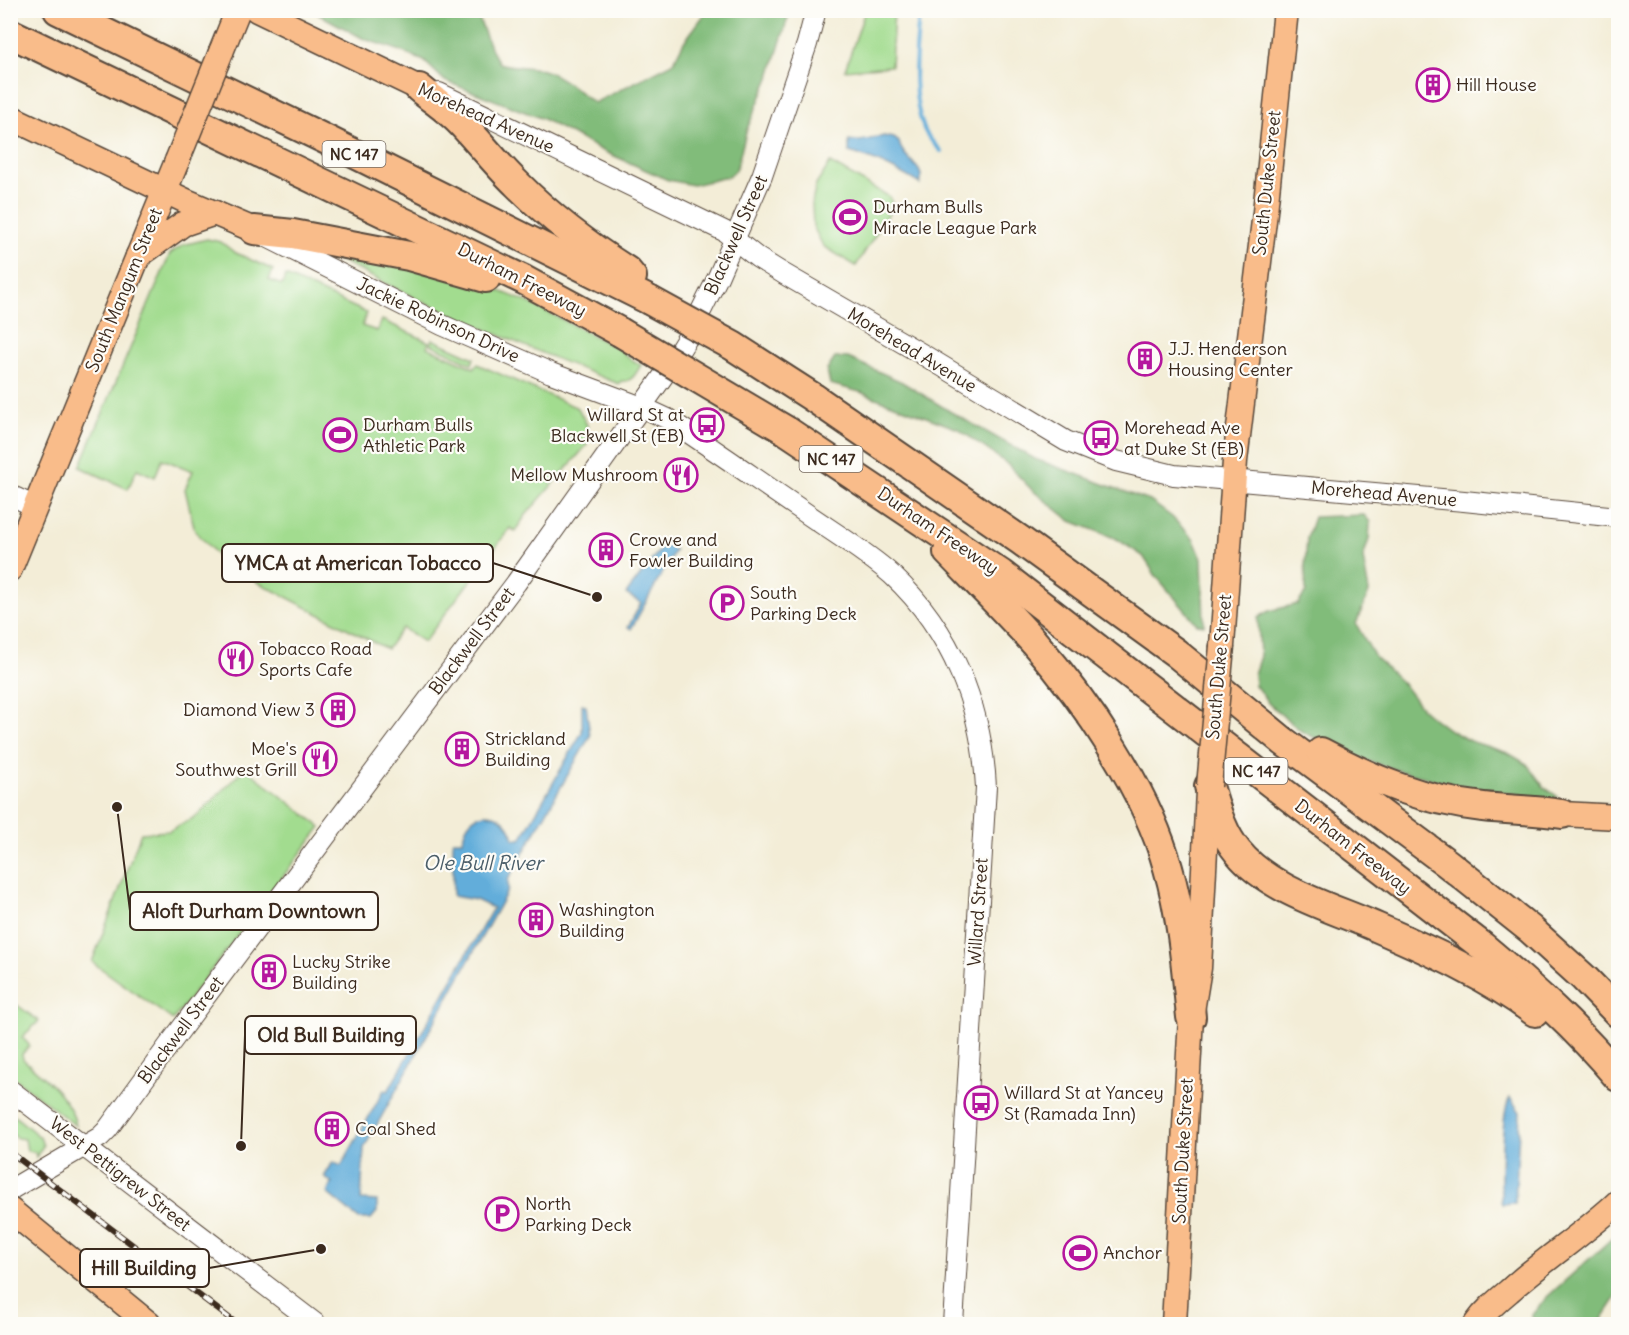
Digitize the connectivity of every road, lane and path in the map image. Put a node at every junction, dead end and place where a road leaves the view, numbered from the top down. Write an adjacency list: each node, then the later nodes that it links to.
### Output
1 (58, 10): 15 (highway, Durham Freeway / NC 147)
2 (238, 10): 9 (main road, South Mangum Street, bridge)
3 (257, 10): 7 (main road, Morehead Avenue)
4 (816, 10): 12 (street, Blackwell Street)
5 (1286, 10): 17 (main road, South Duke Street)
6 (10, 33): 14 (highway, Durham Freeway / NC 147)
7 (419, 88): 12 (street, Morehead Avenue); 15 (highway)
8 (10, 117): 9 (main road, Jackie Robinson Drive)
9 (165, 190): 10 (main road, Jackie Robinson Drive); 13 (main road, South Mangum Street)
10 (215, 213): 11 (main road, Jackie Robinson Drive); 13 (main road)
11 (254, 230): 14 (highway); 16 (street, Jackie Robinson Drive)
12 (735, 239): 16 (street, Blackwell Street); 17 (street, Morehead Avenue)
13 (138, 256): 20 (main road, South Mangum Street)
14 (556, 296): 18 (highway, Durham Freeway / NC 147, bridge)
15 (649, 300): 24 (highway, Durham Freeway / NC 147, bridge)
16 (642, 407): 22 (street, Jackie Robinson Drive); 32 (street, Blackwell Street)
17 (1233, 482): 21 (street, Morehead Avenue); 25 (main road, South Duke Street, bridge)
18 (874, 488): 29 (highway); 30 (highway, Durham Freeway / NC 147)
19 (10, 495): 20 (street)
20 (36, 507): 23 (main road, South Mangum Street)
21 (1618, 517)
22 (852, 545): 38 (street, Willard Street)
23 (10, 569)
24 (1176, 653): 26 (highway); 28 (highway, Durham Freeway / NC 147)
25 (1209, 786): 29 (main road, South Duke Street); 30 (highway)
26 (1562, 814): 27 (main road)
27 (1618, 817)
28 (1618, 1013)
29 (1191, 1017): 39 (main road, South Duke Street)
30 (1618, 1077)
31 (10, 1090): 32 (street, West Pettigrew Street)
32 (84, 1147): 33 (street, Blackwell Street); 37 (street, West Pettigrew Street)
33 (10, 1190)
34 (1618, 1202): 40 (main road)
35 (10, 1210): 36 (main road)
36 (149, 1324)
37 (316, 1324)
38 (953, 1324)
39 (1174, 1324)
40 (1476, 1324)

